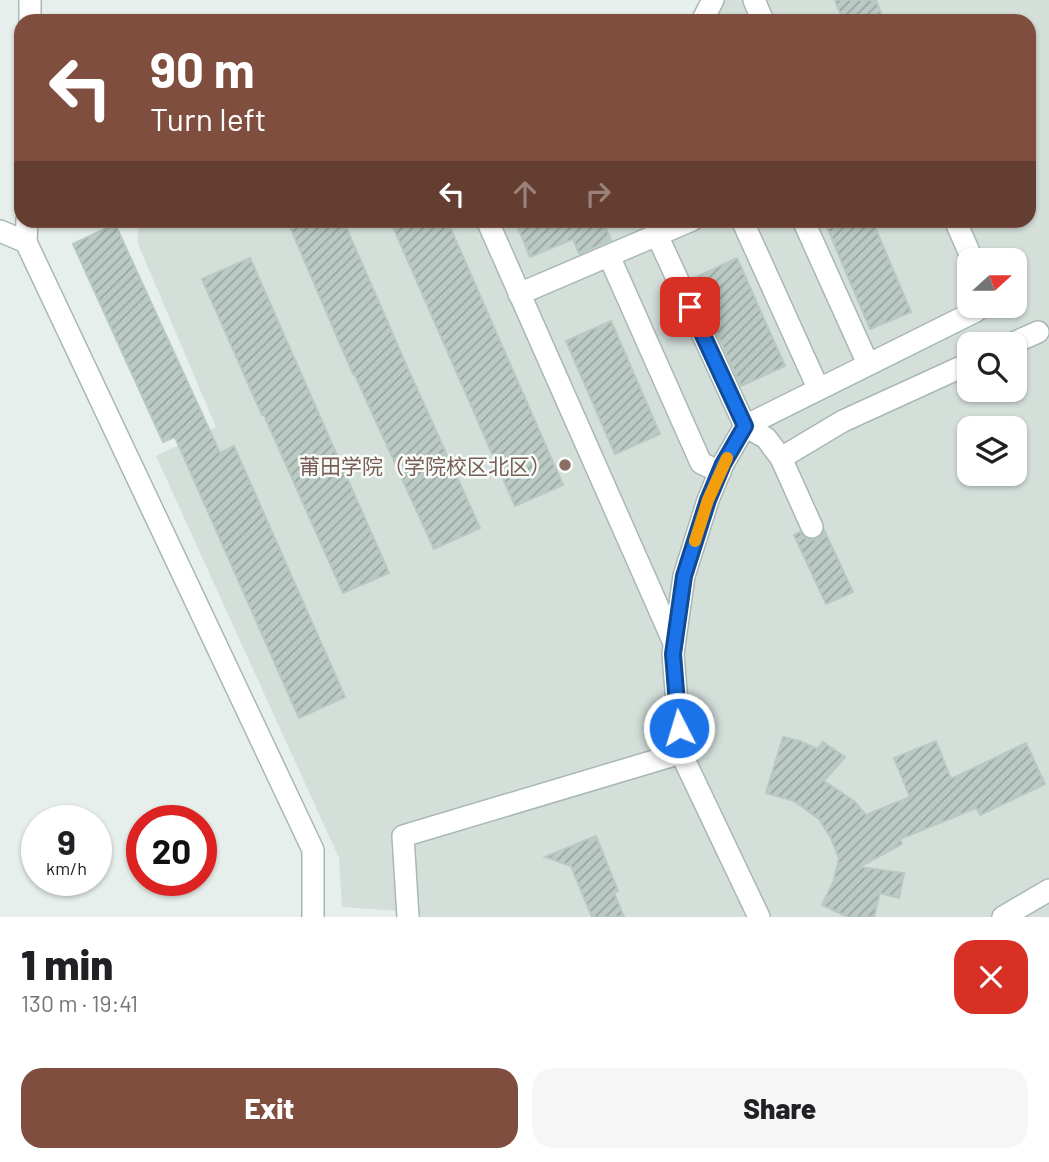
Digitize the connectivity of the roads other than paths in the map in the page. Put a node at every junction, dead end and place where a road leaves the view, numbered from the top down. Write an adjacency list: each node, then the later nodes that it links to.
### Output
1 (27, 228): 9 (street)
2 (490, 228): 12 (street)
3 (673, 228): 8 (street)
4 (746, 228): 18 (street)
5 (807, 228): 16 (street)
6 (958, 228): 10 (street)
7 (0, 231): 9 (street)
8 (657, 235): 11 (street); 19 (street)
9 (26, 242): 26 (street)
10 (967, 248)
11 (609, 256): 12 (street); 21 (street)
12 (519, 294): 23 (street)
13 (962, 318): 16 (street)
14 (1038, 332): 15 (street)
15 (1027, 337)
16 (868, 364): 18 (street)
17 (957, 369): 20 (street)
18 (818, 388): 19 (street)
19 (745, 426): 20 (street); 21 (street)
20 (781, 458): 22 (street)
21 (720, 472): 23 (street)
22 (812, 527)
23 (674, 643): 24 (street)
24 (681, 753): 27 (street); 28 (street)
25 (1049, 890): 29 (street)
26 (313, 917)
27 (408, 917)
28 (759, 917)
29 (1003, 917)

